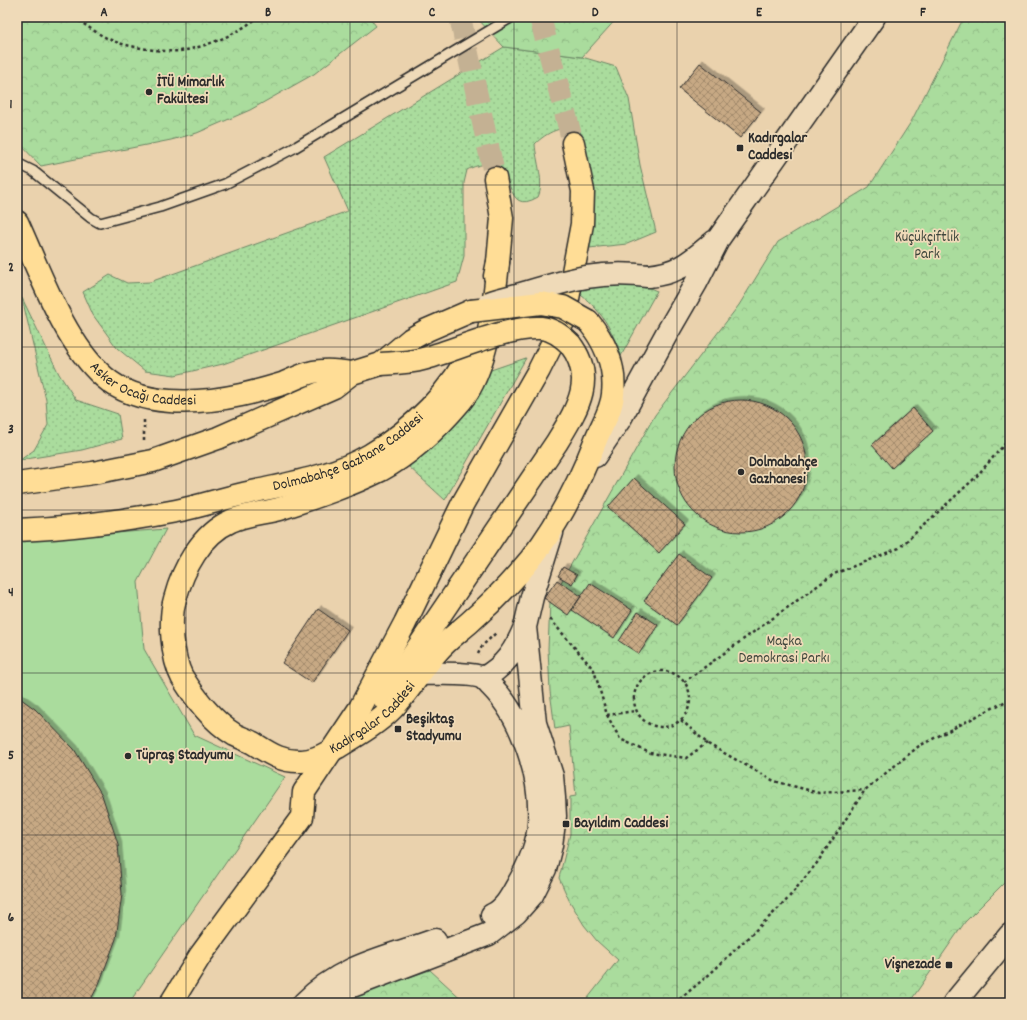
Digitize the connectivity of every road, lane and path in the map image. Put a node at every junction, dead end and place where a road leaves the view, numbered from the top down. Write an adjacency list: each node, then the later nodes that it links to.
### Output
1 (74, 17): 2 (path)
2 (258, 17)
3 (512, 17): 6 (lane)
4 (874, 17): 9 (main road)
5 (573, 143): 33 (main road)
6 (17, 163)
7 (495, 178): 10 (main road, Dolmabahçe Gazhane Caddesi)
8 (17, 222): 13 (main road, Asker Ocağı Caddesi)
9 (719, 238): 11 (main road, bridge); 17 (main road)
10 (498, 262): 20 (main road, Dolmabahçe Gazhane Caddesi); 33 (main road)
11 (471, 311): 12 (main road); 17 (main road, Kadırgalar Caddesi, bridge)
12 (381, 364): 13 (main road); 31 (main road, bridge)
13 (352, 373): 18 (main road)
14 (144, 418): 16 (path)
15 (1010, 438): 26 (path)
16 (143, 439)
17 (585, 469): 19 (main road, Kadırgalar Caddesi)
18 (17, 484)
19 (554, 527): 22 (main road); 25 (main road, Kadırgalar Caddesi)
20 (17, 530)
21 (548, 616): 29 (path)
22 (525, 627): 24 (main road); 38 (main road)
23 (499, 630): 24 (path)
24 (479, 668): 25 (main road); 37 (main road)
25 (419, 674): 31 (main road, Kadırgalar Caddesi)
26 (684, 682): 28 (path); 30 (path)
27 (1010, 699): 34 (path)
28 (636, 711): 29 (path); 30 (path)
29 (607, 715): 32 (path)
30 (681, 720): 32 (path)
31 (373, 724): 33 (main road, Kadırgalar Caddesi)
32 (707, 743): 34 (path)
33 (332, 750): 36 (main road, Kadırgalar Caddesi)
34 (866, 790): 39 (path)
35 (1010, 936): 40 (main road)
36 (171, 1003)
37 (304, 1003)
38 (325, 1003)
39 (675, 1003)
40 (954, 1003)

